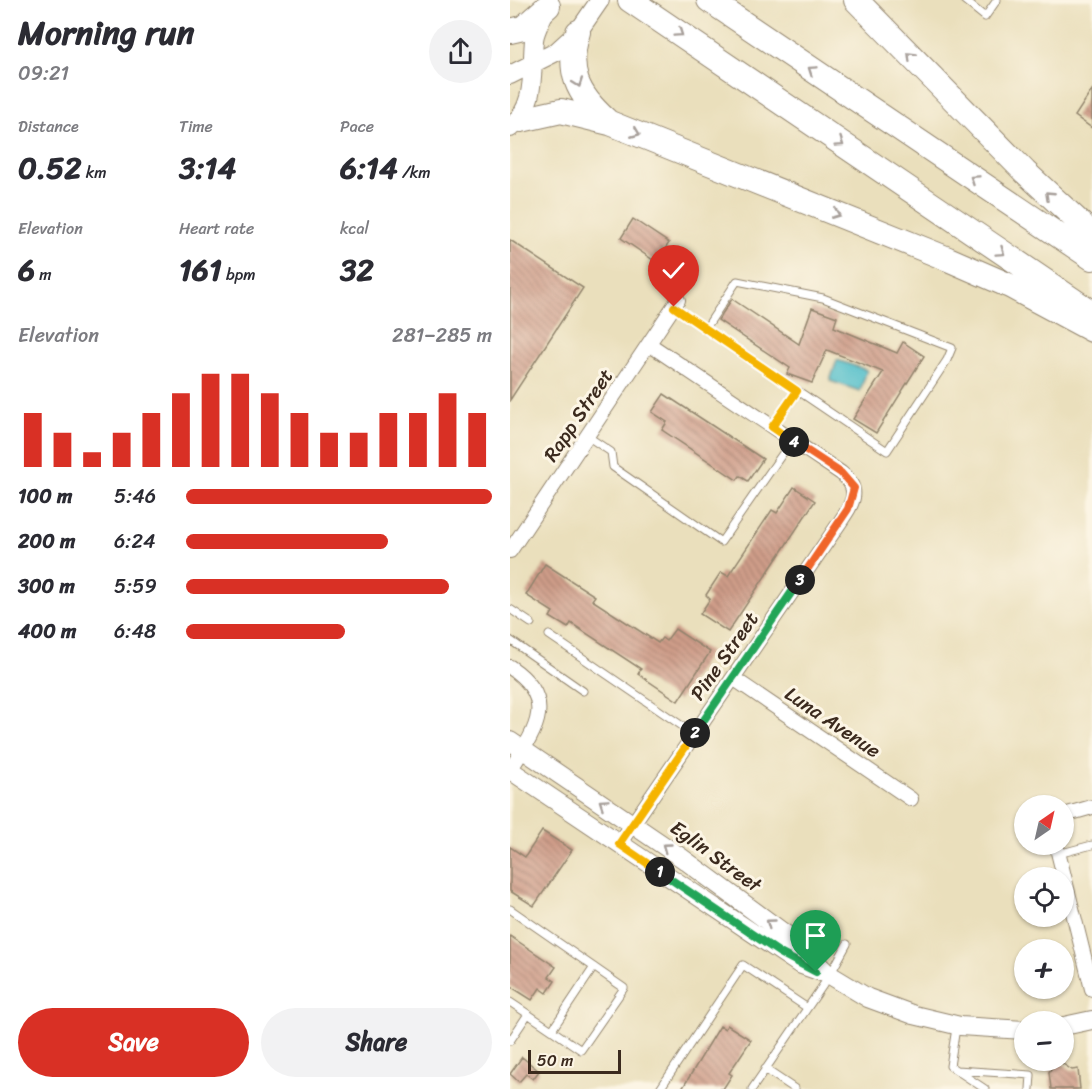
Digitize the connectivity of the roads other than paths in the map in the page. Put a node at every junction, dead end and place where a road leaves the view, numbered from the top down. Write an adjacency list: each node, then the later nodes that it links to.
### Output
1 (600, 0): 9 (street)
2 (630, 0): 17 (highway, one-way to 17)
3 (709, 0): 15 (highway, one-way to 3)
4 (856, 0): 14 (highway, one-way to 4)
5 (964, 0): 6 (lane)
6 (997, 0)
7 (550, 3): 8 (highway); 10 (street)
8 (510, 31)
9 (578, 32): 10 (street); 12 (highway, one-way to 12)
10 (534, 63): 11 (street); 13 (street)
11 (510, 75)
12 (610, 123): 13 (highway); 19 (highway, one-way to 19)
13 (515, 124)
14 (1092, 234)
15 (1092, 258)
16 (676, 304): 18 (lane); 20 (street, Rapp Street)
17 (1092, 314)
18 (706, 328): 21 (lane); 21 (lane)
19 (1092, 330)
20 (649, 344): 22 (street); 23 (street, Rapp Street)
21 (797, 391): 22 (lane)
22 (772, 427): 24 (street)
23 (587, 436): 24 (lane); 25 (street, Rapp Street)
24 (792, 440): 31 (street, Pine Street)
25 (510, 551)
26 (510, 609): 27 (lane)
27 (531, 623)
28 (549, 635): 33 (lane)
29 (510, 640): 32 (lane)
30 (510, 667): 34 (street)
31 (733, 678): 33 (street, Pine Street); 36 (street, Luna Avenue)
32 (583, 691)
33 (694, 734): 39 (street, Pine Street)
34 (517, 745): 35 (street); 39 (street, Eglin Street, one-way to 34)
35 (510, 770): 40 (street, Eglin Street)
36 (911, 799)
37 (1092, 807): 38 (street)
38 (1074, 812)
39 (633, 823): 40 (street, Pine Street); 48 (street, Eglin Street, one-way to 39)
40 (619, 844): 48 (street, Eglin Street)
41 (1092, 846): 42 (lane)
42 (1074, 848)
43 (1059, 855): 46 (street)
44 (510, 909): 47 (lane)
45 (847, 944): 48 (lane)
46 (1088, 955): 49 (street)
47 (594, 967): 57 (lane); 57 (lane)
48 (830, 975): 51 (lane); 55 (street, Eglin Street)
49 (1092, 989)
50 (510, 1002): 52 (lane)
51 (806, 1006): 59 (lane); 61 (lane)
52 (528, 1014): 57 (lane); 58 (lane)
53 (1092, 1020): 54 (street)
54 (1074, 1024)
55 (957, 1025): 56 (street, Eglin Street); 60 (lane)
56 (1014, 1029)
57 (552, 1030)
58 (510, 1041)
59 (765, 1069): 62 (lane); 63 (lane)
60 (957, 1070): 64 (lane); 65 (lane)
61 (660, 1089)
62 (752, 1089)
63 (795, 1089)
64 (985, 1089)
65 (1030, 1089)

